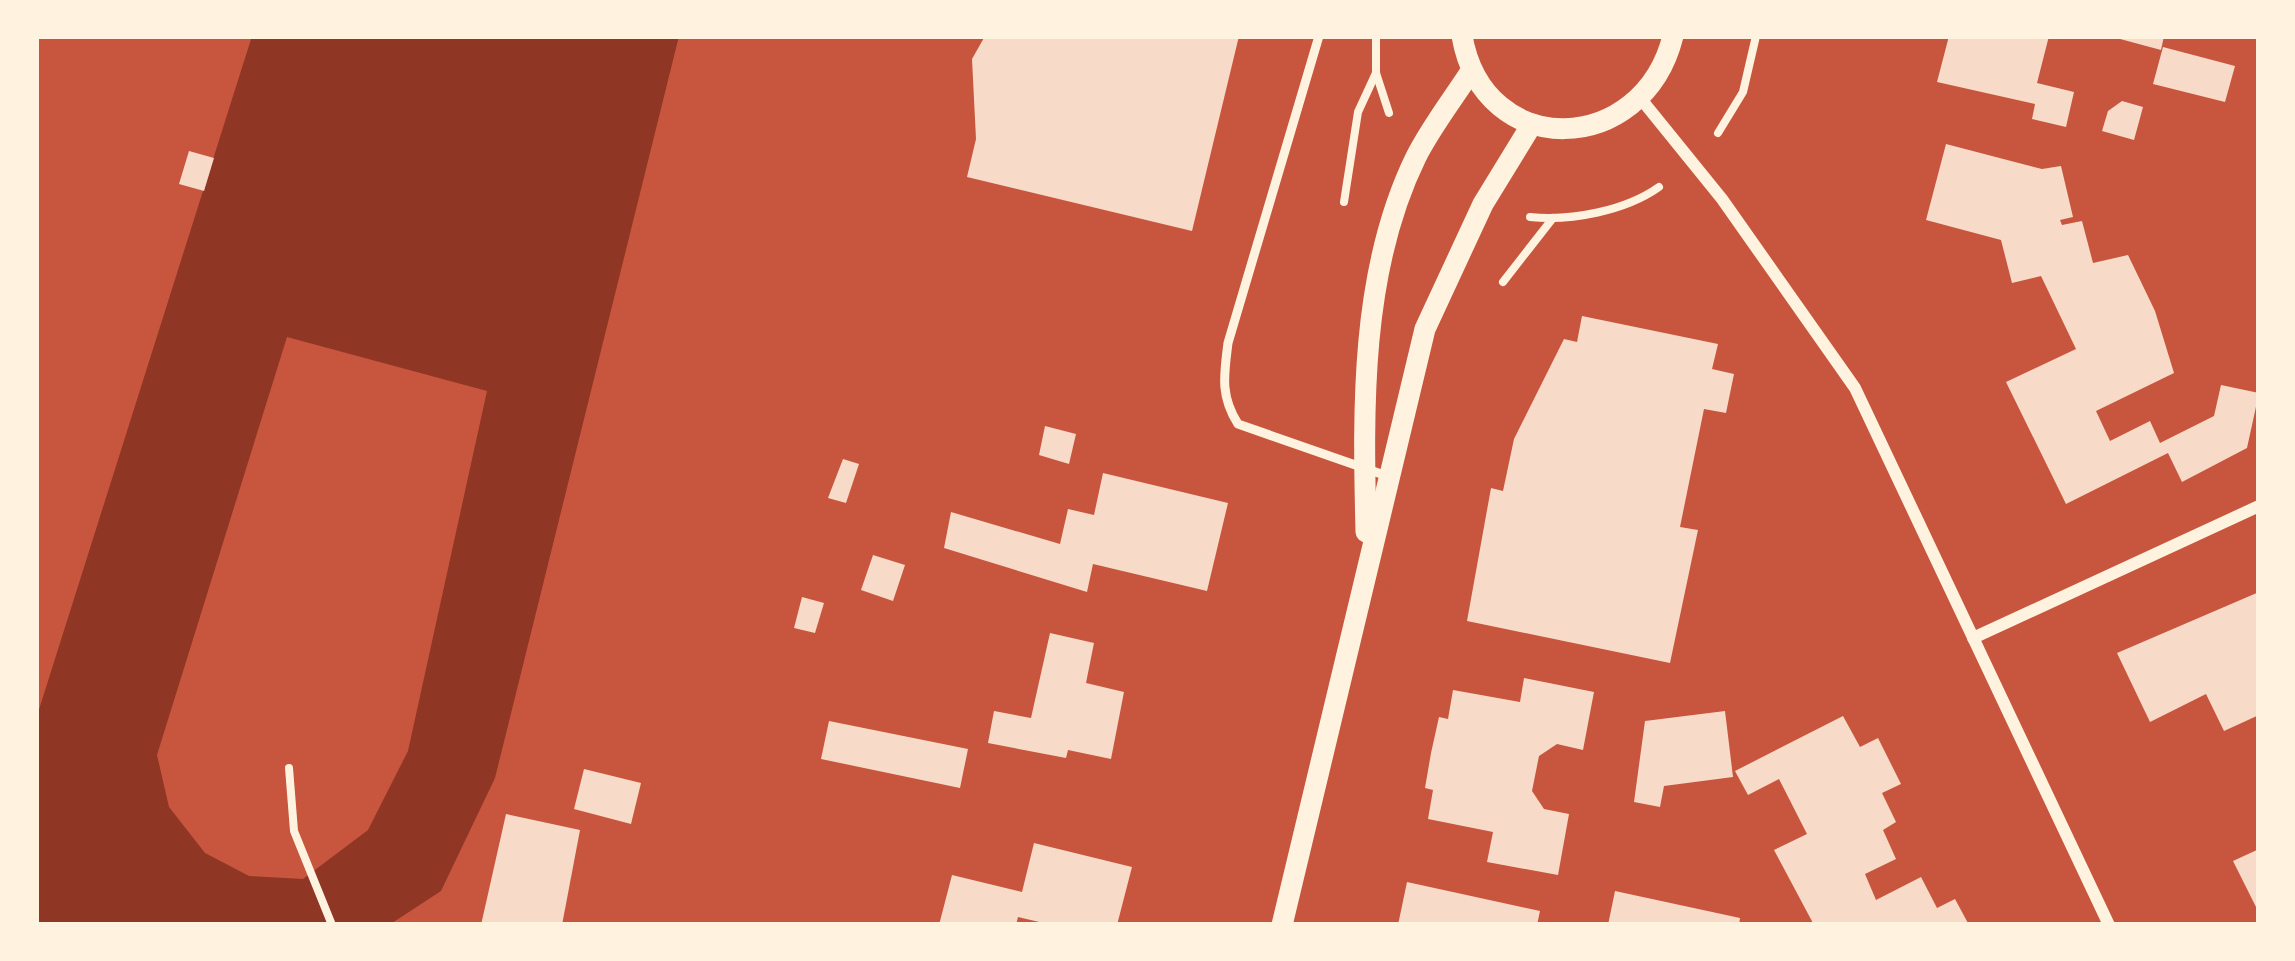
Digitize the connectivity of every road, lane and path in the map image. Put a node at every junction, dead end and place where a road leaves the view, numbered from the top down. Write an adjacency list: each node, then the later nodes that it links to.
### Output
1 (1319, 36): 7 (lane)
2 (1462, 36): 4 (street)
3 (1672, 36): 5 (street)
4 (1472, 71): 6 (street); 7 (street)
5 (1640, 99): 6 (street); 11 (street)
6 (1532, 124): 8 (street)
7 (1365, 469): 8 (lane); 10 (street)
8 (1388, 476): 10 (street)
9 (2259, 506): 11 (street)
10 (1367, 556): 14 (street)
11 (1973, 638): 15 (street)
12 (289, 768): 13 (path)
13 (332, 925)
14 (1282, 925)
15 (2109, 925)

